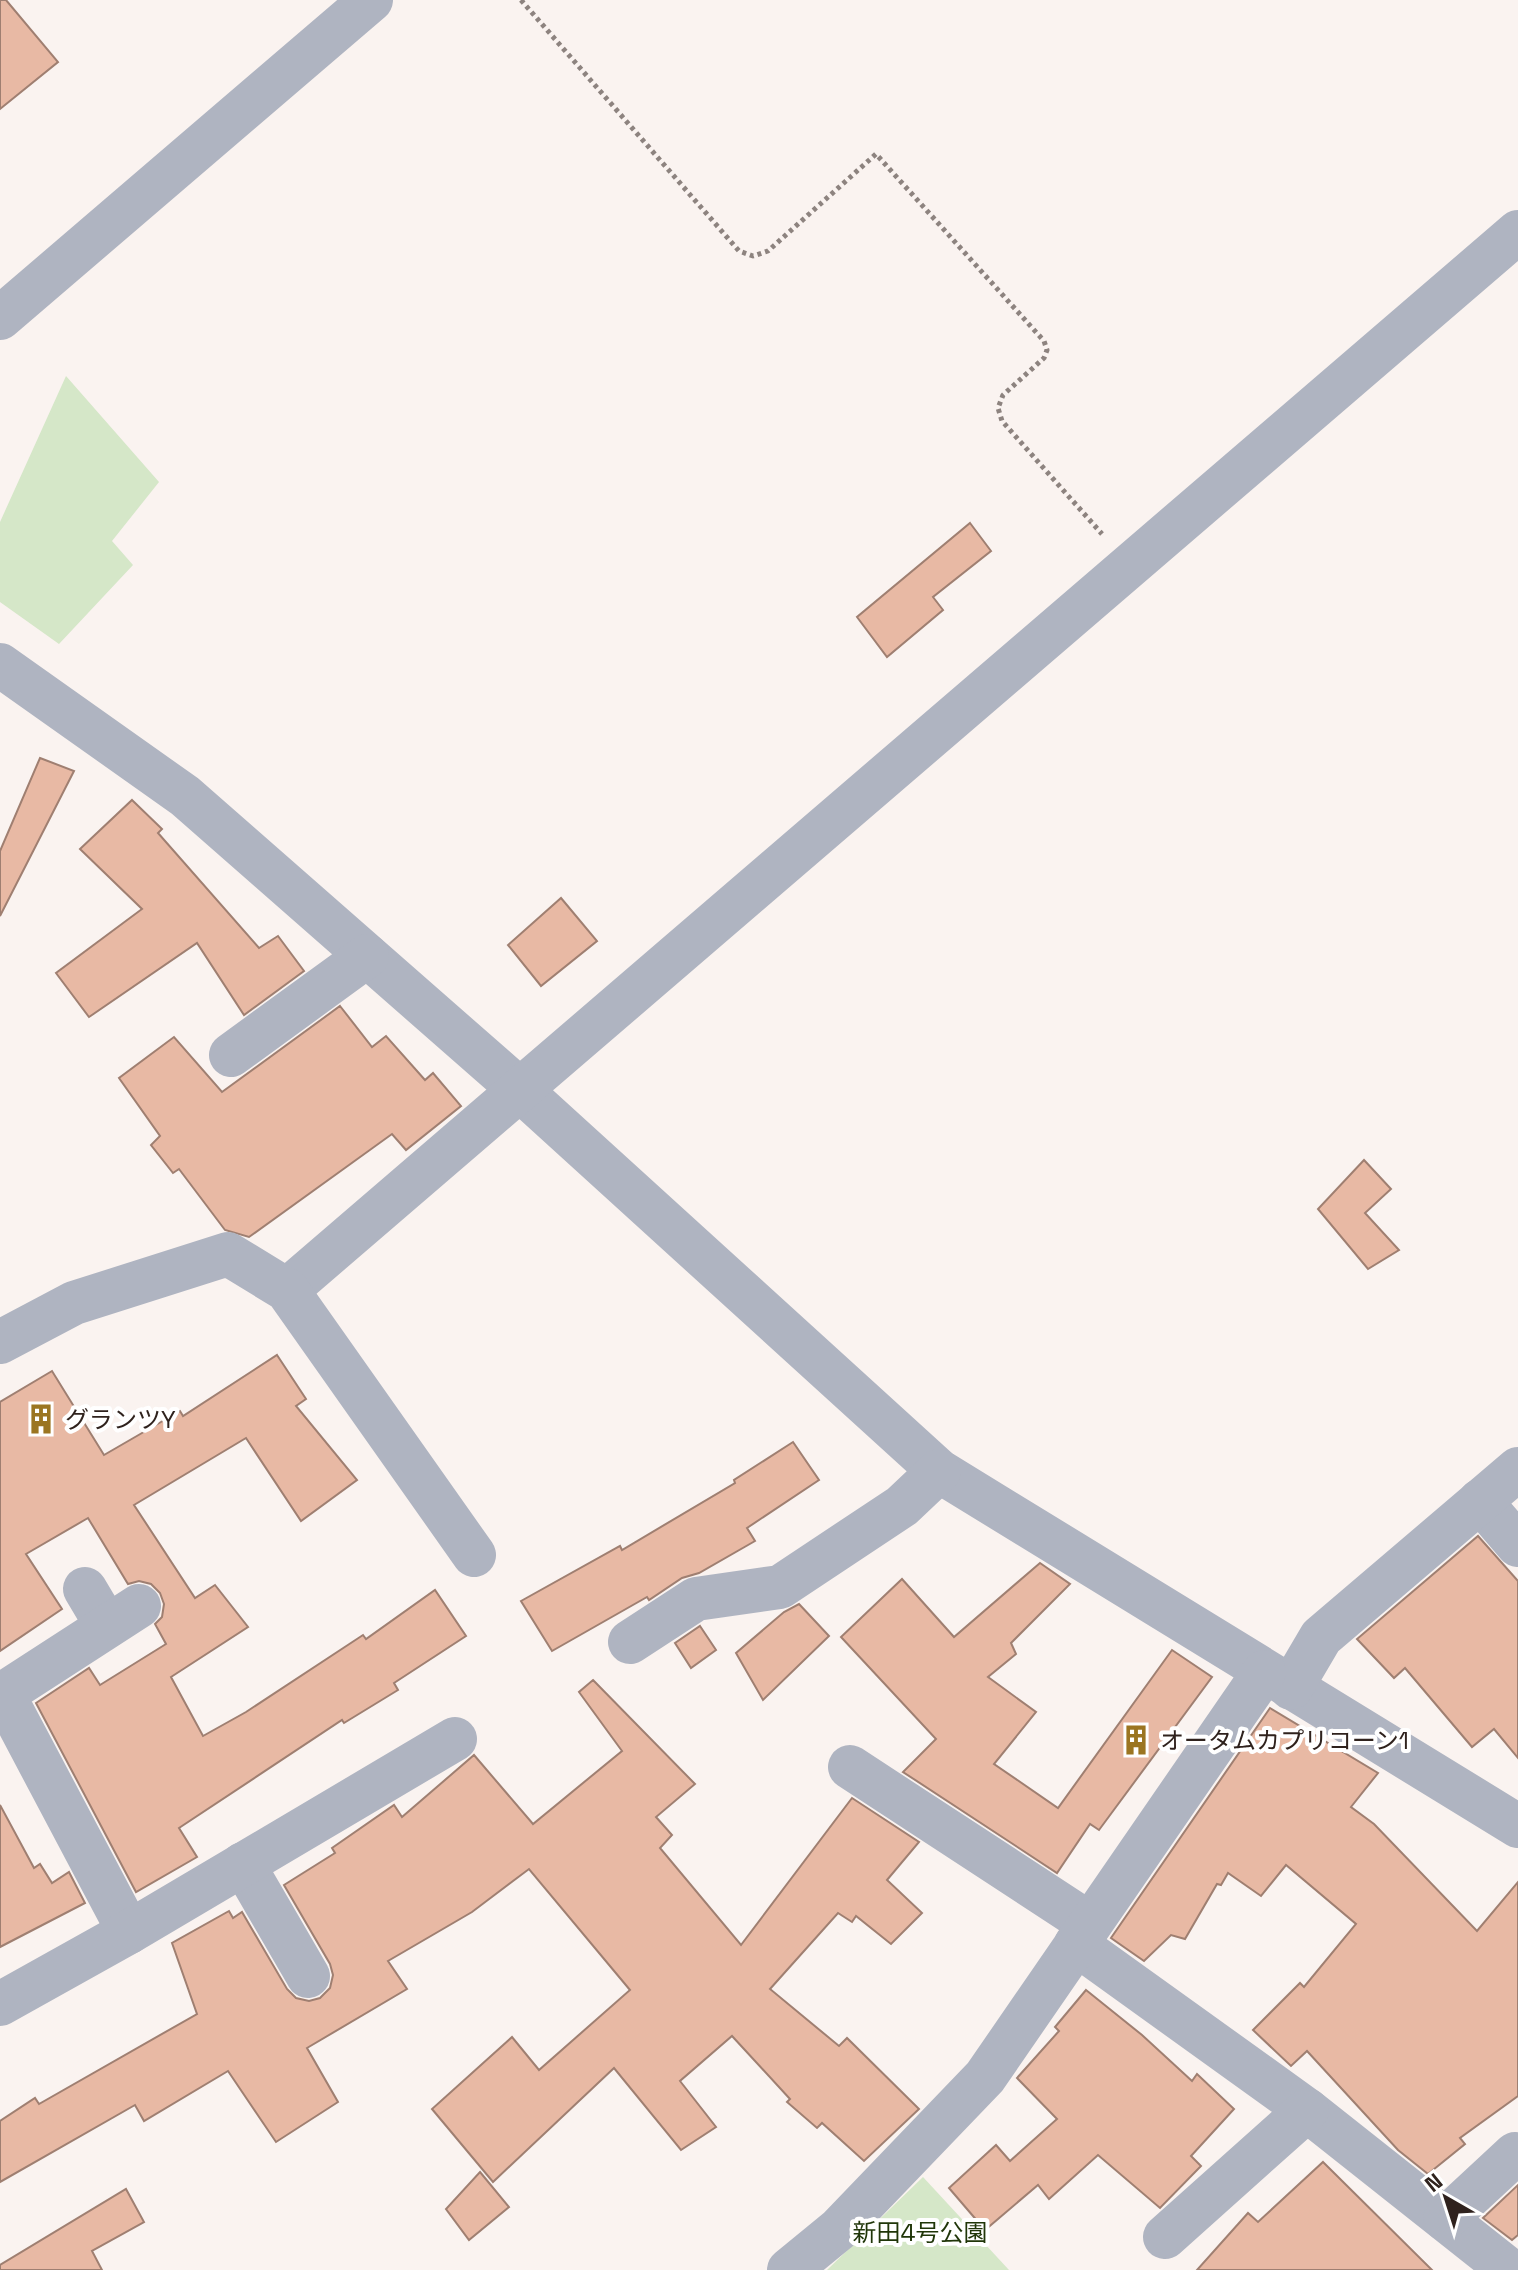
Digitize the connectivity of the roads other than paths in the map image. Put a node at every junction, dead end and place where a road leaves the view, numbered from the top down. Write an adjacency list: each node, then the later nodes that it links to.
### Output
1 (371, 0): 3 (street)
2 (1518, 232): 7 (street)
3 (0, 318)
4 (0, 665): 5 (street)
5 (367, 956): 6 (street); 7 (street)
6 (231, 1055)
7 (519, 1089): 8 (street); 11 (street)
8 (287, 1290): 9 (street); 14 (street)
9 (0, 1342)
10 (1518, 1469): 12 (street)
11 (939, 1471): 16 (street); 17 (street)
12 (1480, 1501): 13 (street); 17 (street)
13 (1518, 1545)
14 (474, 1555)
15 (85, 1589): 22 (street)
16 (630, 1642)
17 (1277, 1680): 20 (street); 23 (street)
18 (455, 1739): 21 (street)
19 (850, 1767): 23 (street)
20 (1518, 1826)
21 (243, 1864): 22 (street); 24 (street)
22 (129, 1932): 25 (street)
23 (1083, 1934): 26 (street); 30 (street)
24 (308, 1976)
25 (0, 2004)
26 (1307, 2110): 28 (street); 29 (street)
27 (1515, 2154): 28 (street)
28 (1445, 2219): 31 (street)
29 (1165, 2237)
30 (789, 2270)
31 (1509, 2270)

